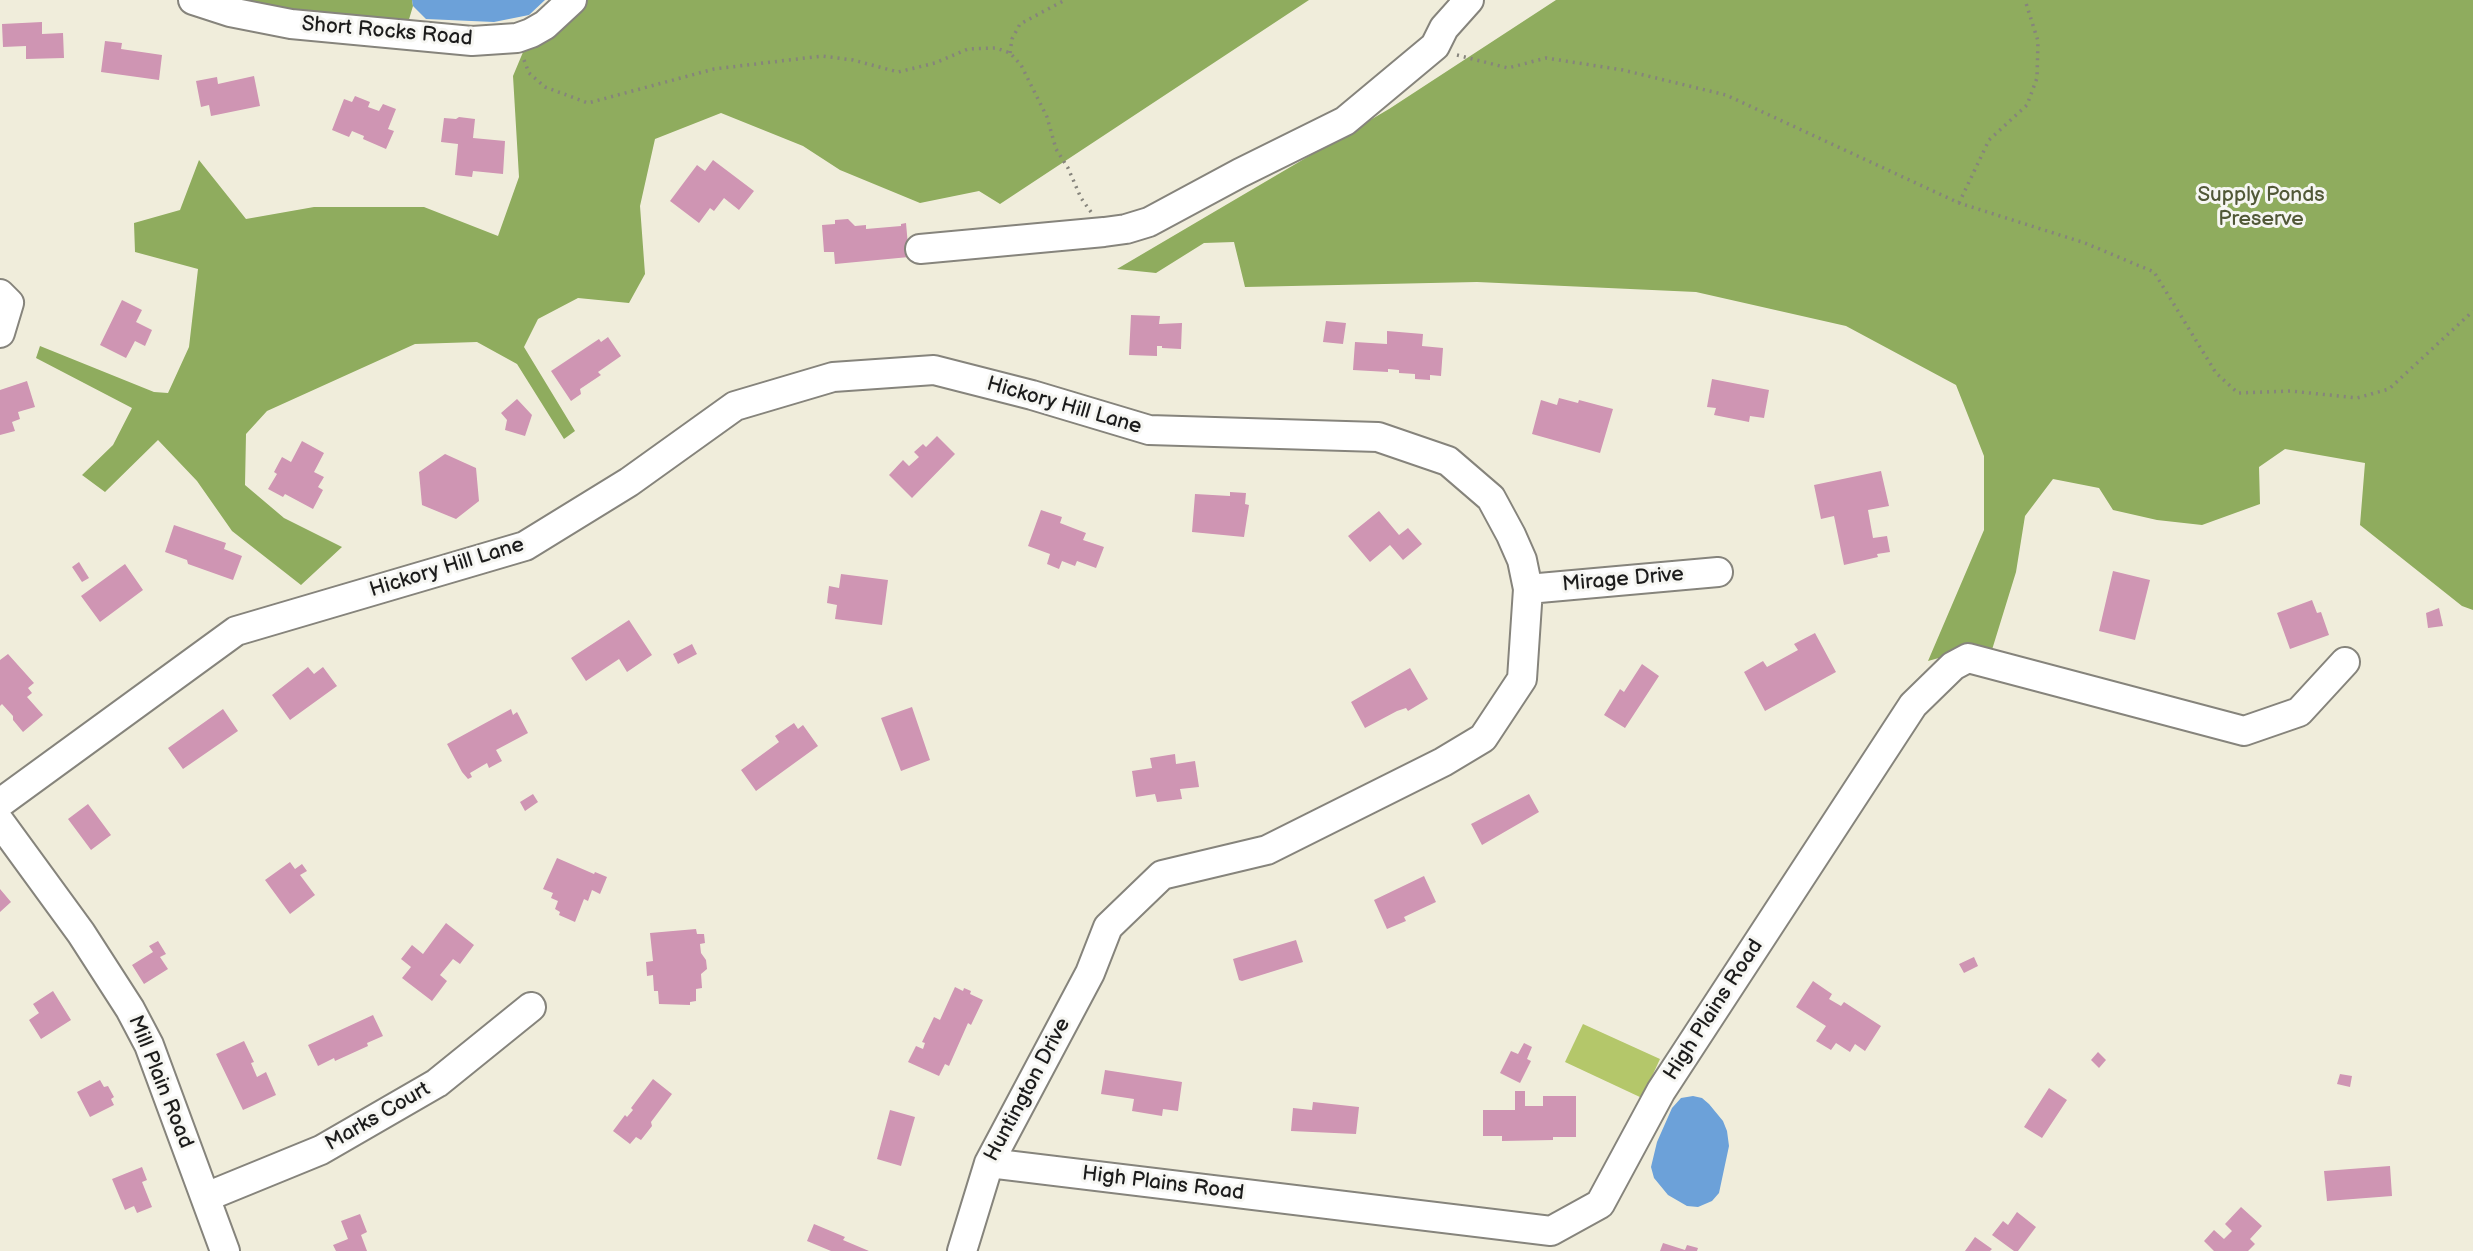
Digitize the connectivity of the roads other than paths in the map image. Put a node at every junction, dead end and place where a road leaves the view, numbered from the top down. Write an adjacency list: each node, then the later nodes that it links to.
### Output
1 (193, 0): 2 (street, Short Rocks Road)
2 (572, 0)
3 (1469, 0): 4 (street)
4 (920, 249)
5 (0, 294): 6 (street)
6 (0, 333)
7 (1718, 572): 8 (street, Mirage Drive)
8 (1528, 589): 10 (street, Hickory Hill Lane); 12 (street, Hickory Hill Lane)
9 (2345, 662): 14 (street, High Plains Road)
10 (0, 803)
11 (0, 822): 15 (street, Mill Plain Road)
12 (1090, 973): 14 (street, Huntington Drive)
13 (531, 1007): 15 (street, Marks Court)
14 (989, 1163): 17 (street, Huntington Drive)
15 (206, 1197): 16 (street, Mill Plain Road)
16 (225, 1251)
17 (962, 1251)

